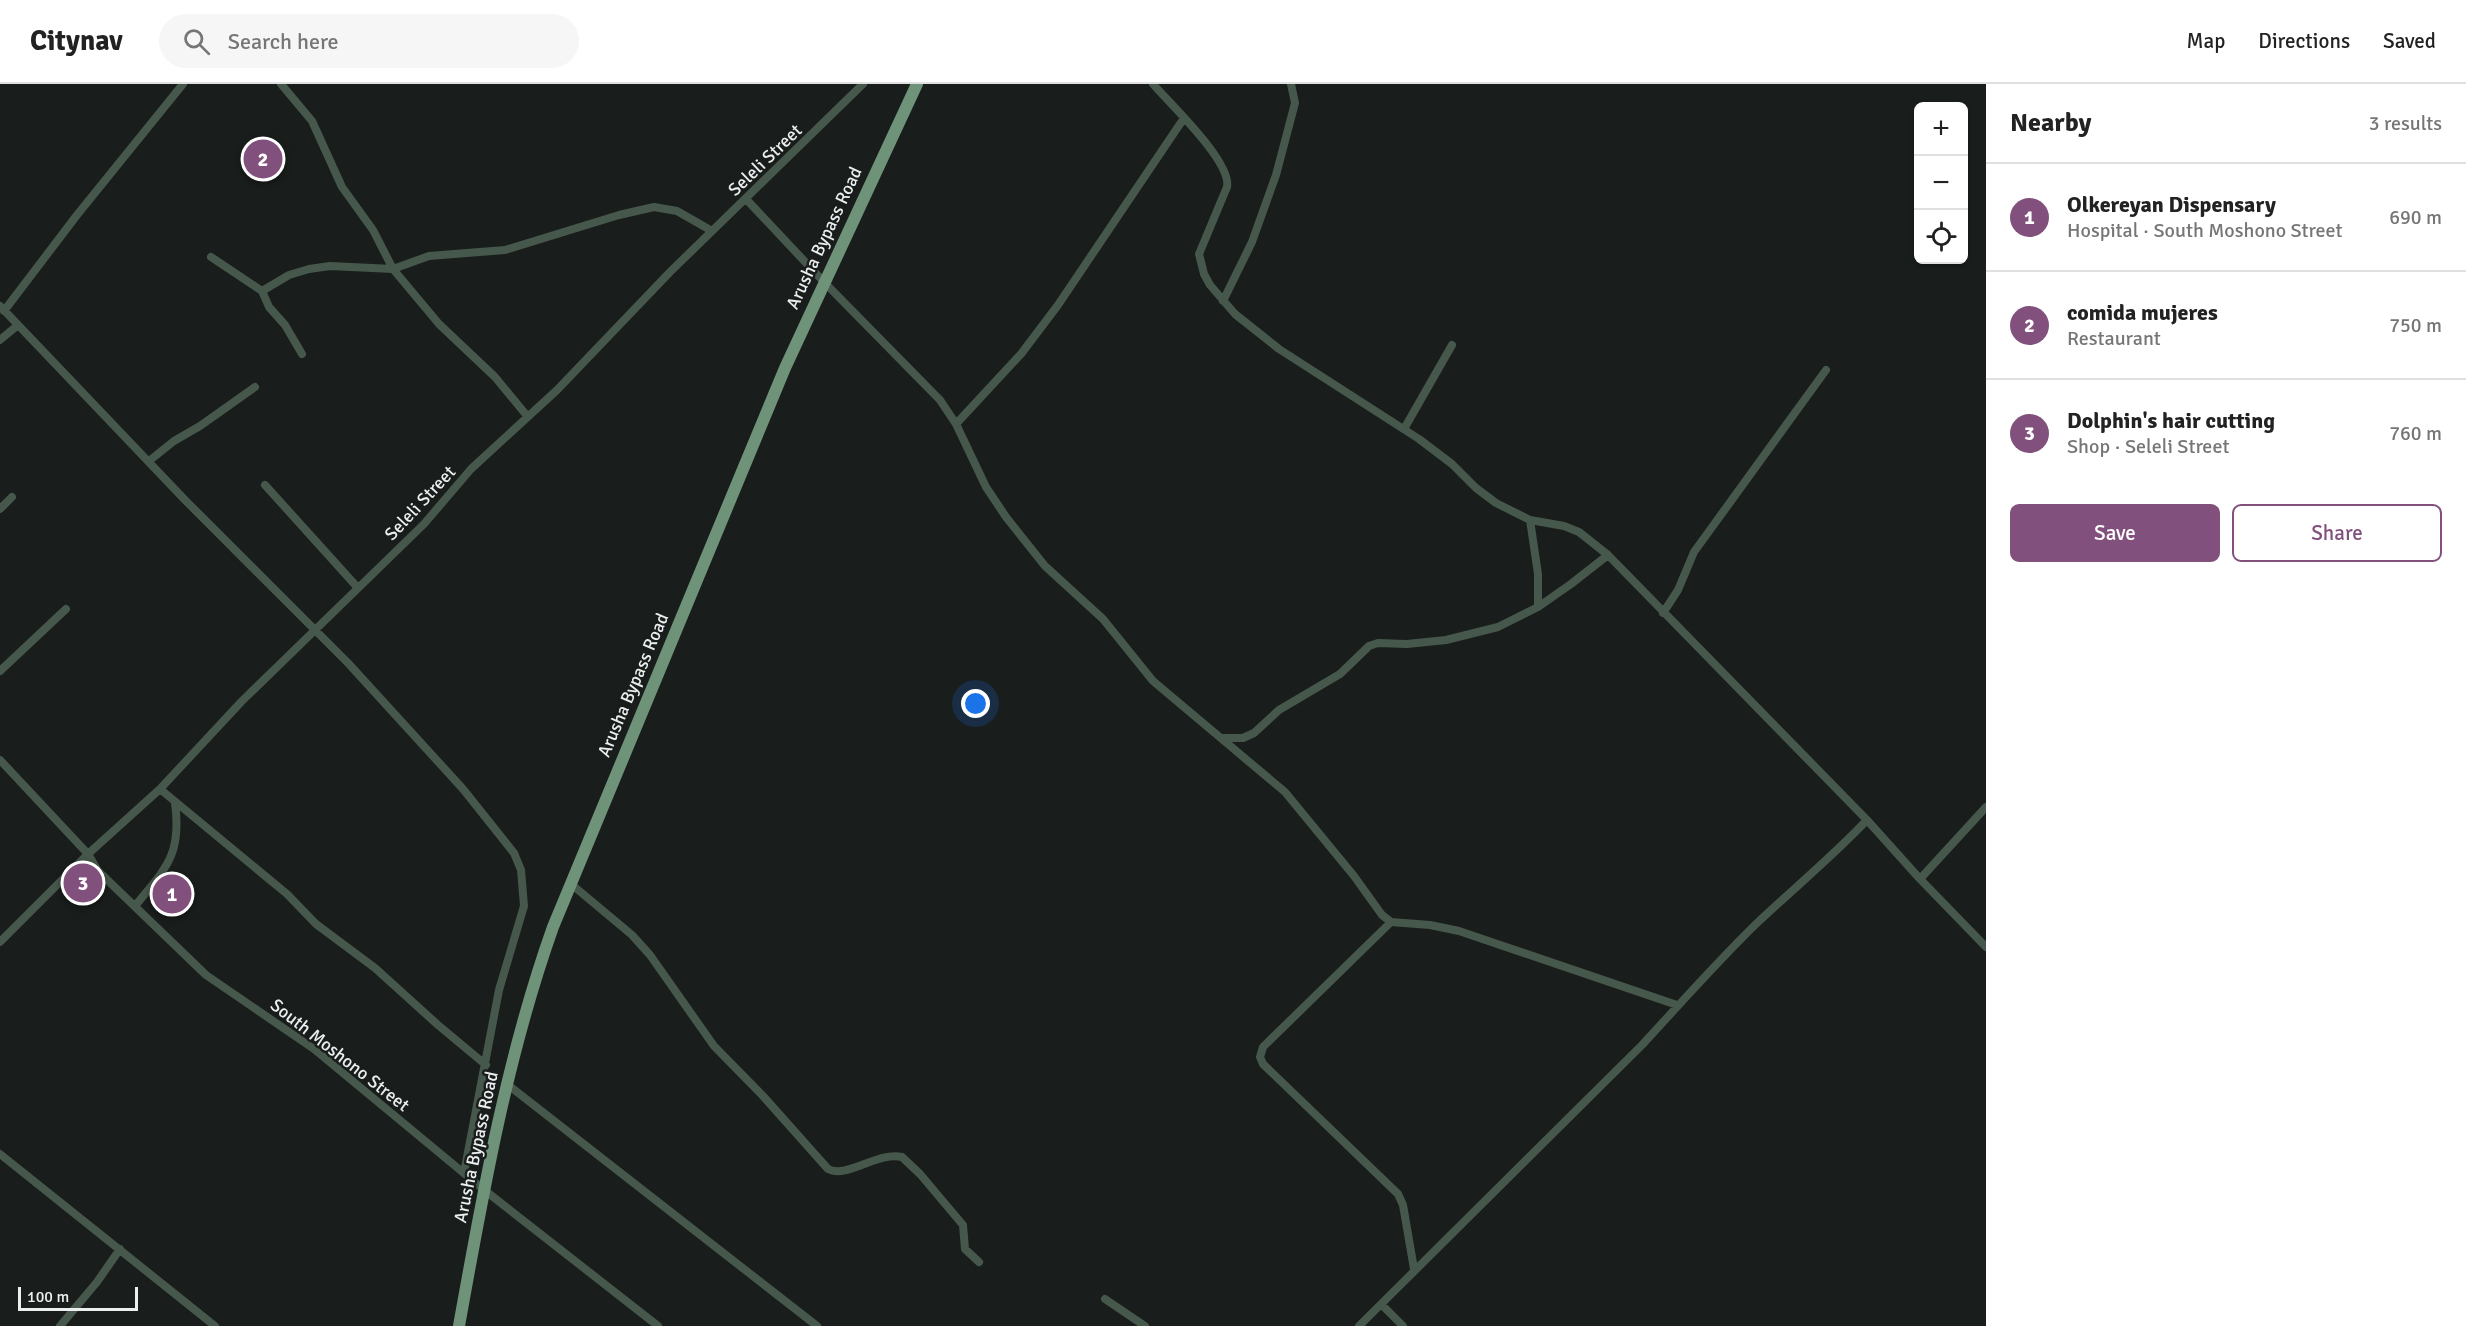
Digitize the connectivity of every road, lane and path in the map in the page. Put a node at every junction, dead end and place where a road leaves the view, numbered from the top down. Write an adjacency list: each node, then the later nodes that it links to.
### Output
1 (183, 84): 15 (street)
2 (281, 84): 11 (street)
3 (863, 84): 8 (street, Seleli Street)
4 (917, 84): 12 (main road, Arusha Bypass Road)
5 (1153, 84): 7 (street)
6 (1291, 84): 14 (street)
7 (1184, 118): 14 (street); 23 (street)
8 (746, 199): 9 (street, Seleli Street); 12 (street)
9 (712, 231): 11 (street); 22 (street, Seleli Street)
10 (211, 257): 13 (street)
11 (393, 269): 13 (street); 22 (street)
12 (824, 282): 23 (street); 45 (main road, Arusha Bypass Road)
13 (262, 291): 19 (street)
14 (1223, 301): 24 (street)
15 (2, 308): 16 (street)
16 (18, 325): 17 (street); 25 (street)
17 (0, 340)
18 (1452, 345): 24 (street)
19 (302, 354)
20 (1826, 370): 34 (street)
21 (255, 387): 25 (street)
22 (528, 417): 31 (street, Seleli Street)
23 (956, 424): 37 (street)
24 (1404, 429): 29 (street)
25 (148, 461): 35 (street)
26 (265, 485): 31 (street)
27 (12, 497): 28 (street)
28 (0, 509)
29 (1530, 520): 30 (street); 32 (street)
30 (1608, 555): 32 (street); 34 (street)
31 (358, 588): 35 (street, Seleli Street)
32 (1538, 607): 37 (street)
33 (66, 609): 36 (street)
34 (1664, 613): 42 (street)
35 (314, 631): 39 (street, Seleli Street); 51 (street)
36 (0, 671)
37 (1221, 738): 47 (street)
38 (0, 760): 43 (street, South Moshono Street)
39 (160, 789): 40 (street); 43 (street, Seleli Street)
40 (175, 804): 46 (street); 51 (street)
41 (1986, 807): 44 (street)
42 (1867, 820): 44 (street); 50 (street)
43 (88, 854): 46 (street, South Moshono Street); 48 (street, Seleli Street)
44 (1920, 879): 49 (street)
45 (571, 884): 52 (main road, Arusha Bypass Road); 57 (street)
46 (135, 906): 54 (street, South Moshono Street)
47 (1391, 922): 50 (street); 58 (street)
48 (0, 942)
49 (1986, 946)
50 (1677, 1005): 58 (street)
51 (486, 1065): 54 (street)
52 (508, 1085): 55 (main road, Arusha Bypass Road); 65 (street)
53 (0, 1154): 56 (street)
54 (464, 1173): 55 (street, South Moshono Street)
55 (483, 1189): 63 (main road, Arusha Bypass Road); 64 (street, South Moshono Street)
56 (120, 1249): 61 (street); 62 (street)
57 (979, 1262)
58 (1414, 1269): 60 (street)
59 (1105, 1299): 66 (street)
60 (1382, 1305): 67 (street); 68 (street)
61 (60, 1326)
62 (215, 1326)
63 (459, 1326)
64 (658, 1326)
65 (817, 1326)
66 (1145, 1326)
67 (1359, 1326)
68 (1403, 1326)

